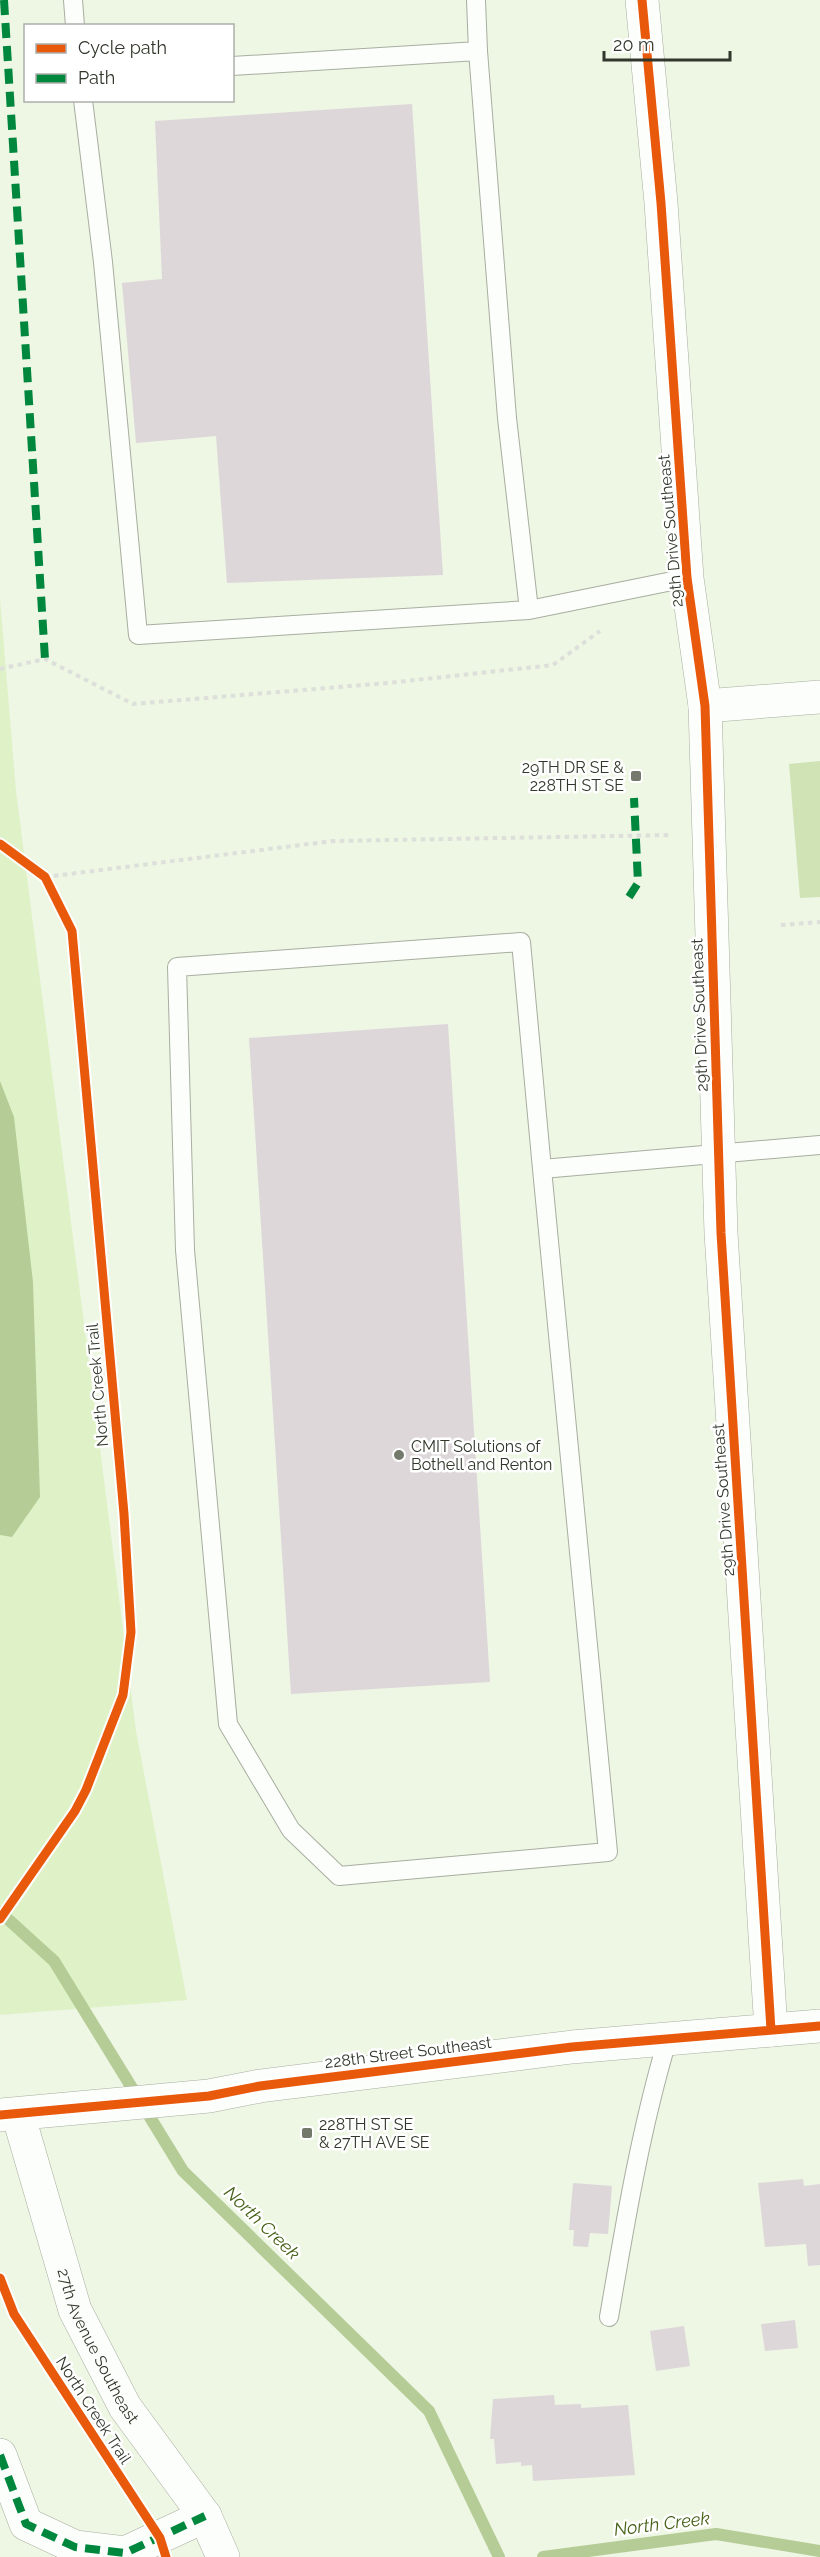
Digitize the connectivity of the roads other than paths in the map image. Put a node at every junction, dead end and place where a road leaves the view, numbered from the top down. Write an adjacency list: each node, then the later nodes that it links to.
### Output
1 (73, 0): 4 (lane)
2 (476, 0): 5 (lane)
3 (642, 0): 8 (street, 29th Drive Southeast)
4 (75, 24)
5 (478, 51): 6 (lane); 9 (lane)
6 (234, 66)
7 (83, 102): 9 (lane)
8 (687, 578): 9 (lane); 11 (street, 29th Drive Southeast)
9 (529, 610)
10 (820, 697): 11 (street)
11 (705, 706): 13 (street, 29th Drive Southeast)
12 (820, 1146): 13 (lane)
13 (718, 1153): 14 (lane); 16 (street, 29th Drive Southeast)
14 (542, 1169): 14 (lane)
15 (820, 2026): 16 (street, 228th Street Southeast)
16 (771, 2030): 17 (street, 228th Street Southeast)
17 (667, 2041): 18 (street, 228th Street Southeast); 19 (lane)
18 (9, 2115): 21 (street, 27th Avenue Southeast)
19 (609, 2318)
20 (0, 2455): 21 (street)
21 (205, 2516): 22 (street, 27th Avenue Southeast)
22 (223, 2557)

